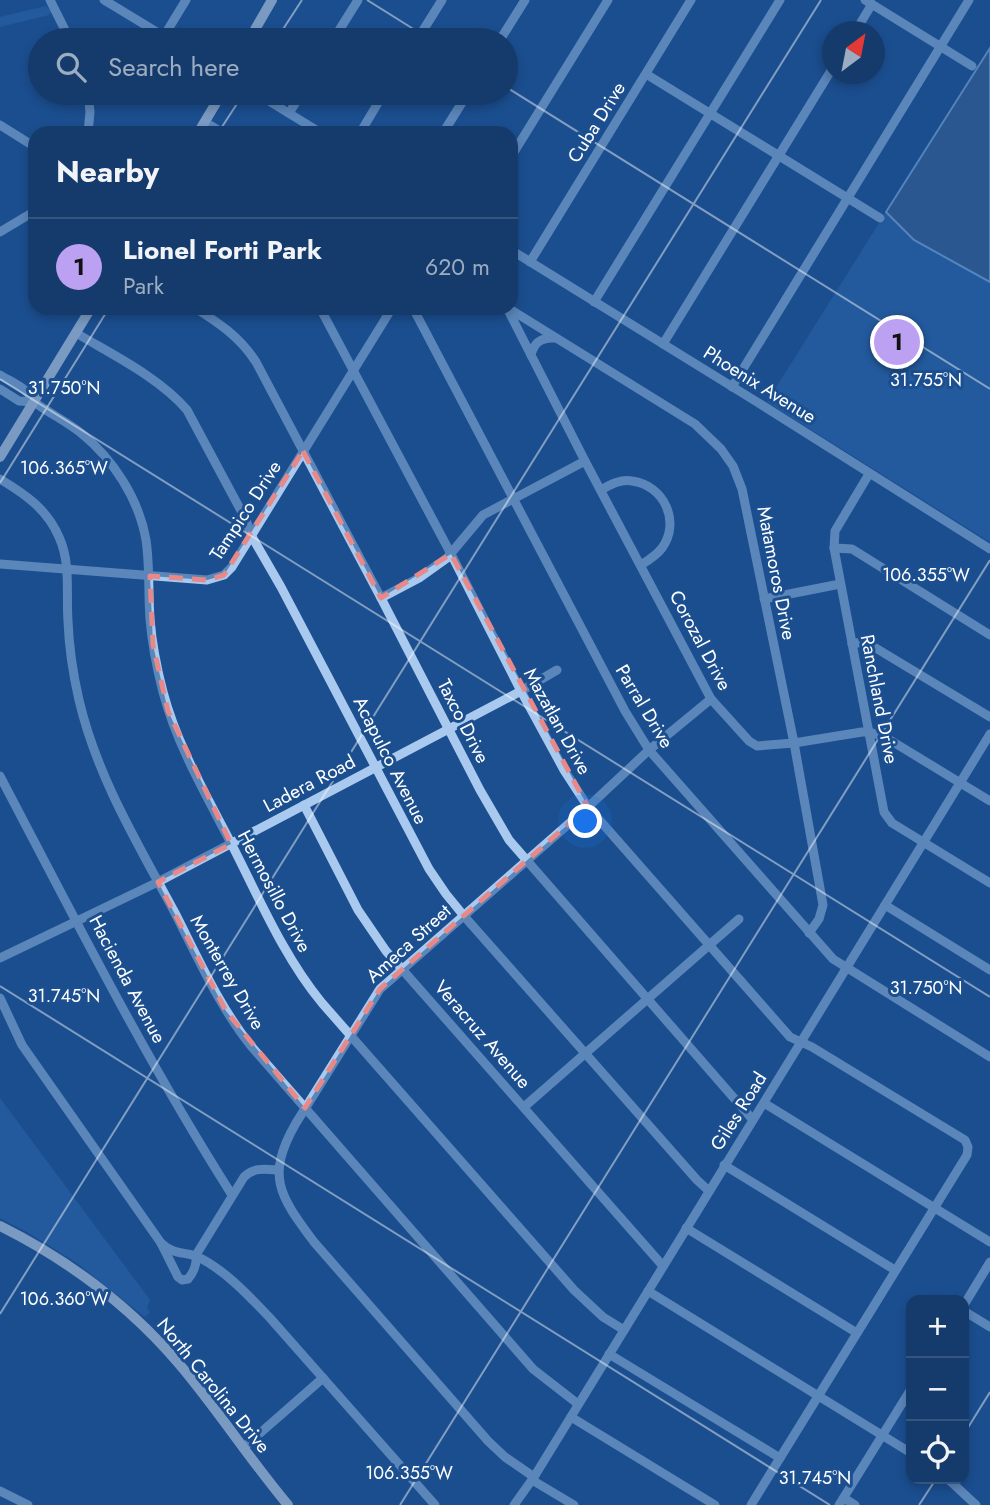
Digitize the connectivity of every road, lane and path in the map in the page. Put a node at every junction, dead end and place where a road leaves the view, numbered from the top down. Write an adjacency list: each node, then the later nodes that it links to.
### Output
1 (50, 0): 14 (street)
2 (104, 0): 15 (street)
3 (186, 0): 16 (street)
4 (272, 0): 17 (main road)
5 (358, 0): 18 (street)
6 (442, 0): 19 (street)
7 (525, 0): 20 (street)
8 (608, 0): 42 (street)
9 (691, 0): 23 (street, Cuba Drive)
10 (780, 0): 32 (street)
11 (969, 0): 21 (street)
12 (868, 2): 13 (street); 21 (street)
13 (860, 21)
14 (64, 28)
15 (150, 28)
16 (172, 28)
17 (255, 28)
18 (340, 28)
19 (424, 28)
20 (508, 28)
21 (941, 46): 22 (street); 44 (street)
22 (972, 66)
23 (646, 74): 32 (street); 49 (street, Cuba Drive)
24 (823, 84): 43 (street)
25 (89, 105): 35 (street)
26 (215, 105): 33 (main road)
27 (276, 105): 31 (street)
28 (294, 105): 31 (street)
29 (377, 105): 39 (street)
30 (460, 105): 40 (street)
31 (289, 113): 38 (street)
32 (710, 113): 43 (street); 50 (street)
33 (205, 122): 36 (main road); 37 (street)
34 (0, 125): 41 (street)
35 (89, 126)
36 (202, 126)
37 (212, 126)
38 (310, 126)
39 (364, 126)
40 (447, 126)
41 (28, 143)
42 (518, 146)
43 (779, 155): 44 (street); 62 (street)
44 (848, 198): 46 (street); 66 (street)
45 (28, 216): 47 (street)
46 (880, 218)
47 (0, 232)
48 (518, 254): 49 (street, Phoenix Avenue)
49 (530, 262): 50 (street, Phoenix Avenue)
50 (594, 302): 62 (street, Phoenix Avenue)
51 (87, 315): 59 (main road)
52 (206, 315): 69 (street, Taxco Drive)
53 (324, 315): 64 (street, Mazatlan Drive)
54 (388, 315): 64 (street, Tampico Drive)
55 (417, 315): 75 (street, Parral Drive)
56 (510, 315): 61 (street, Corozal Drive)
57 (518, 315): 58 (street, Matamoros Drive)
58 (528, 321): 60 (street, Matamoros Drive); 61 (street)
59 (76, 332): 68 (main road); 76 (street, Acapulco Avenue)
60 (555, 338): 63 (street); 86 (street, Matamoros Drive)
61 (525, 344): 63 (street, Corozal Drive)
62 (663, 344): 66 (street, Phoenix Avenue)
63 (531, 355): 71 (street, Corozal Drive)
64 (353, 370): 69 (street, Tampico Drive); 79 (street, Mazatlan Drive)
65 (0, 375): 68 (street)
66 (732, 387): 72 (street, Phoenix Avenue)
67 (0, 389): 68 (street)
68 (33, 402): 70 (main road); 83 (street, Hermosillo Drive)
69 (303, 451): 76 (street, Tampico Drive); 85 (street, Taxco Drive)
70 (0, 457)
71 (585, 461): 74 (street, Corozal Drive); 75 (street)
72 (869, 474): 77 (street, Ranchland Drive); 78 (street, Phoenix Avenue)
73 (0, 479): 82 (street, Monterrey Drive)
74 (601, 489): 81 (street, Corozal Drive); 81 (street)
75 (513, 500): 79 (street); 97 (street, Parral Drive)
76 (251, 535): 83 (street, Tampico Drive); 98 (street, Acapulco Avenue)
77 (834, 548): 84 (street, Ranchland Drive); 87 (street)
78 (990, 549)
79 (451, 554): 85 (street); 90 (street, Mazatlan Drive)
80 (0, 564): 82 (street, Tampico Drive)
81 (641, 565): 91 (street, Corozal Drive)
82 (67, 569): 83 (street, Tampico Drive); 107 (street, Monterrey Drive)
83 (150, 576): 105 (street, Hermosillo Drive)
84 (840, 583): 86 (street); 88 (street, Ranchland Drive)
85 (381, 598): 93 (street, Taxco Drive)
86 (764, 598): 96 (street, Matamoros Drive)
87 (990, 635)
88 (852, 644): 92 (street); 94 (street, Ranchland Drive)
89 (557, 670): 90 (street, Ladera Road)
90 (521, 691): 93 (street, Ladera Road); 103 (street, Mazatlan Drive)
91 (711, 699): 96 (street, Corozal Drive); 97 (street, Ameca Street)
92 (990, 717)
93 (449, 728): 98 (street, Ladera Road); 106 (street, Taxco Drive)
94 (869, 732): 96 (street, Corozal Drive); 100 (street); 104 (street, Ranchland Drive)
95 (990, 734): 100 (street, Giles Road)
96 (793, 743): 113 (street, Matamoros Drive)
97 (649, 750): 103 (street, Ameca Street); 113 (street, Parral Drive)
98 (376, 766): 102 (street, Ladera Road); 110 (street, Acapulco Avenue)
99 (0, 776): 112 (street, Hacienda Avenue)
100 (960, 782): 101 (street); 104 (street, Giles Road)
101 (990, 801)
102 (304, 805): 105 (street, Ladera Road); 117 (street, Veracruz Avenue)
103 (588, 807): 106 (street, Ameca Street); 114 (street, Mazatlan Drive)
104 (923, 842): 108 (street, Ranchland Drive); 109 (street, Giles Road)
105 (231, 844): 107 (street, Ladera Road); 121 (street, Hermosillo Drive)
106 (526, 861): 110 (street, Ameca Street); 120 (street, Taxco Drive)
107 (158, 882): 112 (street, Ladera Road); 127 (street, Monterrey Drive)
108 (990, 883)
109 (885, 905): 116 (street, Giles Road); 118 (street)
110 (464, 916): 117 (street, Ameca Street); 123 (street, Acapulco Avenue)
111 (739, 919): 114 (street)
112 (77, 921): 115 (street, Ladera Road); 132 (street, Hacienda Avenue)
113 (809, 933): 116 (street, Parral Drive)
114 (709, 946): 120 (street); 122 (street, Mazatlan Drive)
115 (0, 958)
116 (846, 968): 122 (street, Giles Road); 124 (street, Parral Drive)
117 (402, 969): 121 (street, Ameca Street); 126 (street, Veracruz Avenue)
118 (990, 970)
119 (0, 998): 137 (street)
120 (648, 1000): 123 (street); 128 (street, Taxco Drive)
121 (351, 1034): 127 (street, Ameca Street); 146 (street, Hermosillo Drive)
122 (801, 1042): 125 (street, Giles Road); 133 (street, Mazatlan Drive)
123 (586, 1054): 126 (street); 131 (street, Acapulco Avenue)
124 (990, 1056)
125 (764, 1103): 128 (street, Giles Road); 133 (street)
126 (524, 1107): 140 (street, Veracruz Avenue)
127 (306, 1108): 130 (street, Ameca Street); 152 (street, Monterrey Drive)
128 (753, 1120): 129 (street, Giles Road)
129 (724, 1165): 131 (street, Giles Road); 141 (street)
130 (278, 1170): 132 (street); 158 (street)
131 (709, 1191): 135 (street, Giles Road)
132 (232, 1195): 138 (street)
133 (934, 1208): 136 (street); 141 (street)
134 (0, 1226): 155 (main road, North Carolina Drive)
135 (686, 1228): 140 (street, Giles Road); 147 (street)
136 (990, 1242)
137 (161, 1243): 138 (street); 138 (street)
138 (196, 1255): 149 (street)
139 (990, 1262): 143 (street)
140 (663, 1266): 142 (street, Giles Road)
141 (895, 1270): 147 (street)
142 (648, 1291): 146 (street, Giles Road); 150 (street)
143 (969, 1297)
144 (969, 1314): 145 (street)
145 (990, 1327)
146 (624, 1330): 148 (street, Giles Road)
147 (857, 1333): 150 (street)
148 (609, 1354): 152 (street, Giles Road); 157 (street)
149 (323, 1378): 155 (street); 164 (street)
150 (819, 1396): 154 (street); 157 (street)
151 (906, 1397): 154 (street)
152 (578, 1404): 153 (street, Giles Road)
153 (570, 1417): 158 (street, Giles Road); 167 (street)
154 (883, 1435): 156 (street); 161 (street)
155 (243, 1448): 163 (main road, North Carolina Drive)
156 (906, 1450)
157 (780, 1458): 168 (street)
158 (533, 1478): 165 (street, Giles Road); 166 (street)
159 (953, 1484): 170 (street)
160 (0, 1491): 162 (street)
161 (841, 1502): 169 (street)
162 (28, 1505)
163 (288, 1505)
164 (435, 1505)
165 (514, 1505)
166 (574, 1505)
167 (715, 1505)
168 (751, 1505)
169 (855, 1505)
170 (976, 1505)

